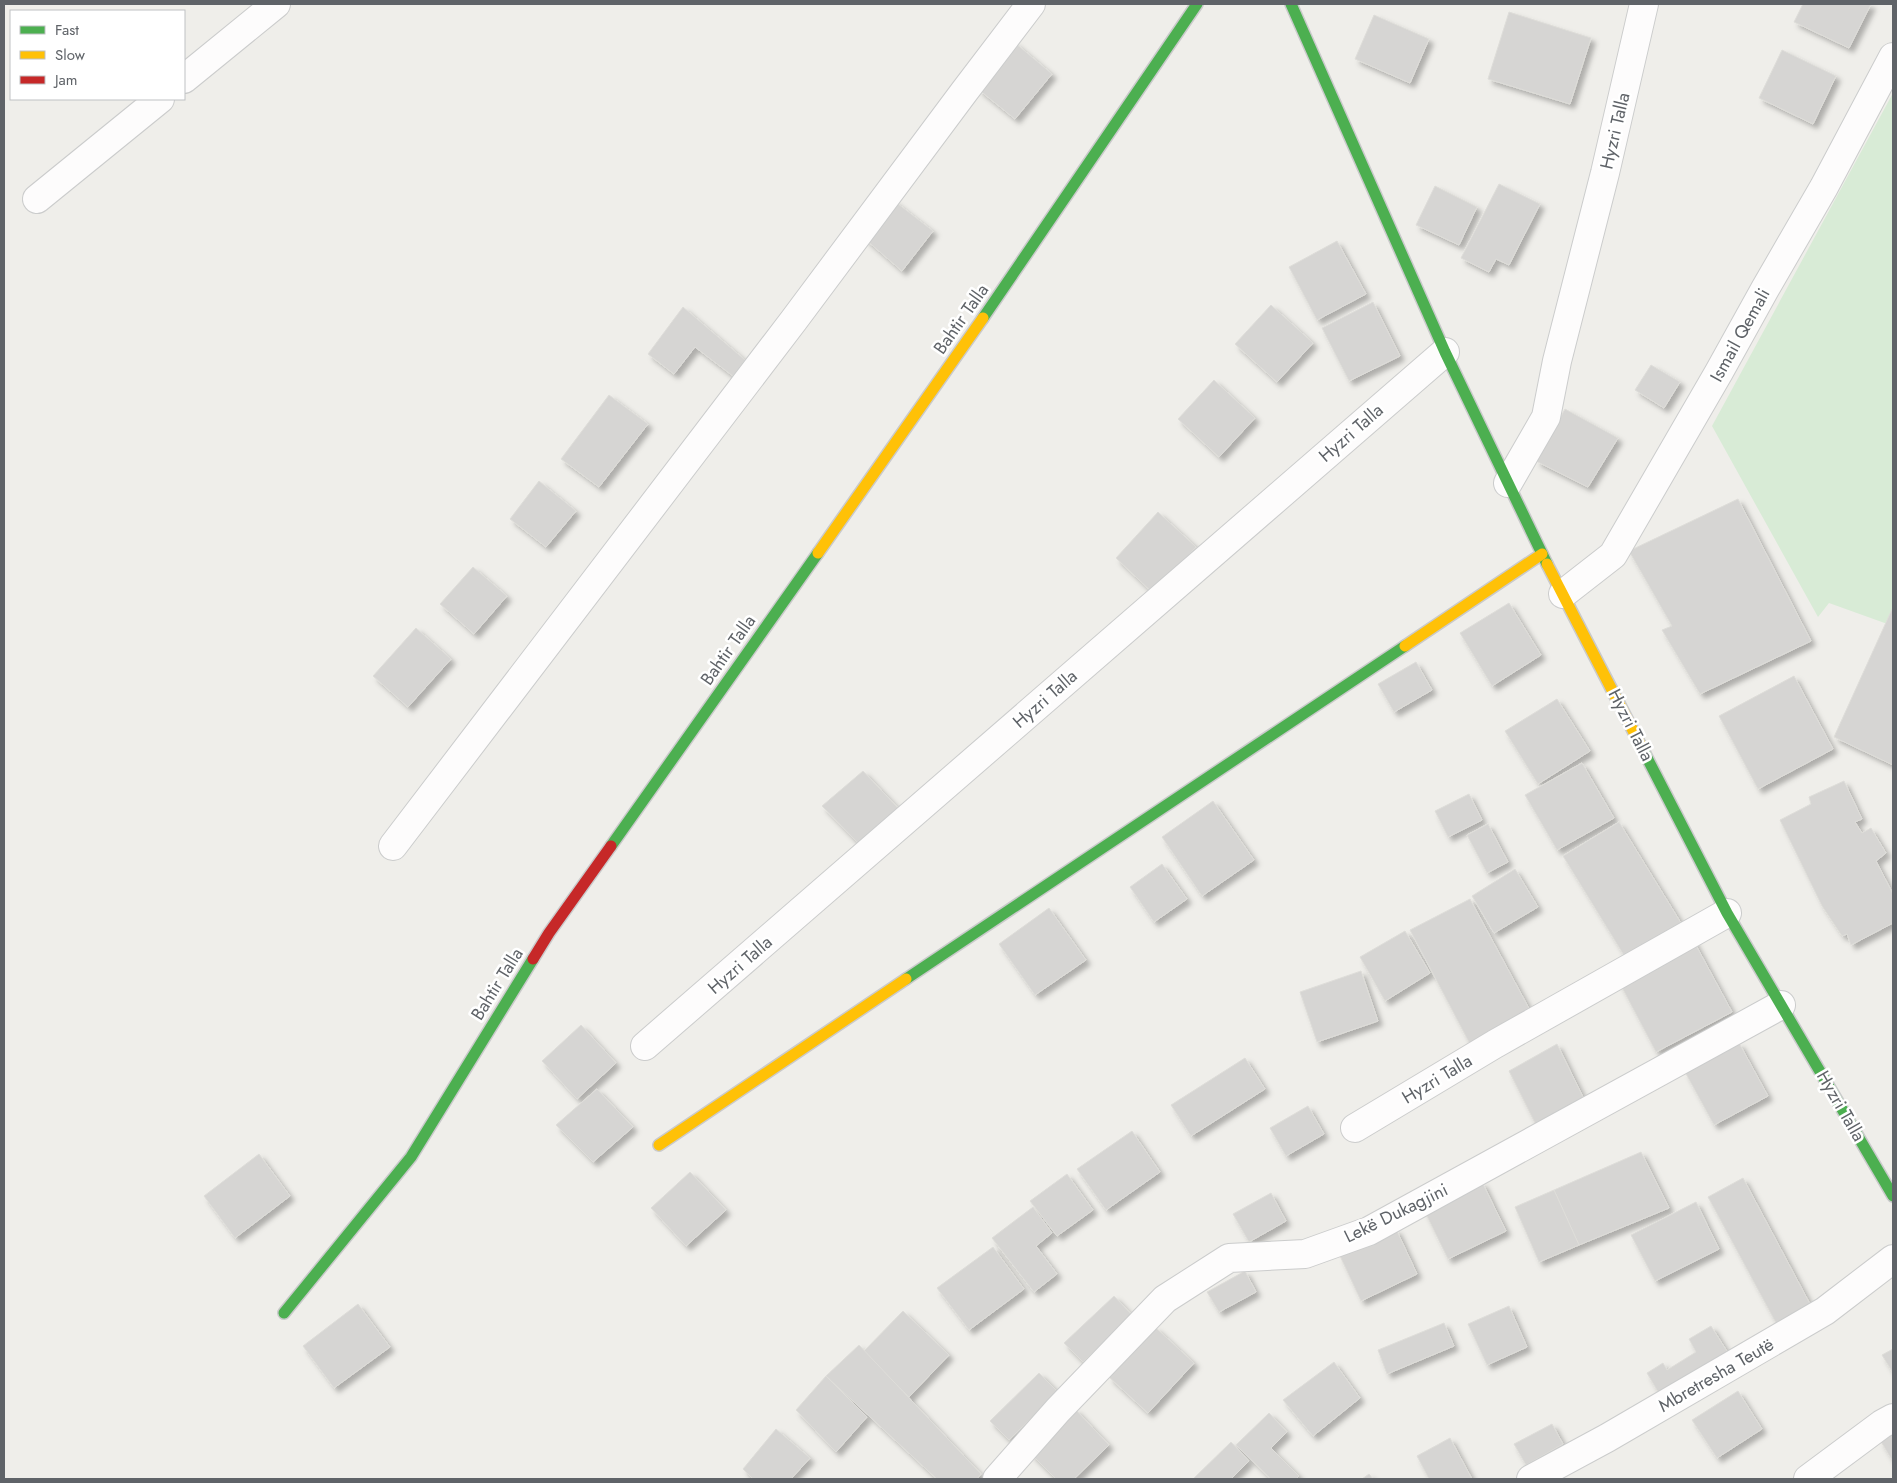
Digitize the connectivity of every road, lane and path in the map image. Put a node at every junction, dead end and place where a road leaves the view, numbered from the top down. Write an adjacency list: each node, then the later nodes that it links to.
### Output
1 (276, 4): 7 (street)
2 (1032, 4): 14 (street)
3 (1197, 4): 22 (street, Bahtir Talla)
4 (1291, 4): 10 (street, Hyzri Talla)
5 (1644, 4): 11 (street, Hyzri Talla)
6 (1893, 57): 13 (street, Ismail Qemali)
7 (185, 78)
8 (159, 100): 9 (street)
9 (37, 199)
10 (1446, 352): 11 (street, Hyzri Talla); 17 (street, Hyzri Talla)
11 (1508, 483): 12 (street, Hyzri Talla)
12 (1542, 554): 13 (street, Hyzri Talla); 19 (street)
13 (1563, 594): 15 (street, Hyzri Talla)
14 (393, 846)
15 (1727, 913): 16 (street, Hyzri Talla); 18 (street, Hyzri Talla)
16 (1781, 1005): 20 (street, Hyzri Talla); 24 (street, Lekë Dukagjini)
17 (645, 1046)
18 (1356, 1128)
19 (659, 1145)
20 (1893, 1196)
21 (1893, 1259): 25 (street, Mbretresha Teutë)
22 (284, 1313)
23 (1893, 1418): 26 (street)
24 (997, 1479)
25 (1530, 1479)
26 (1808, 1479)

